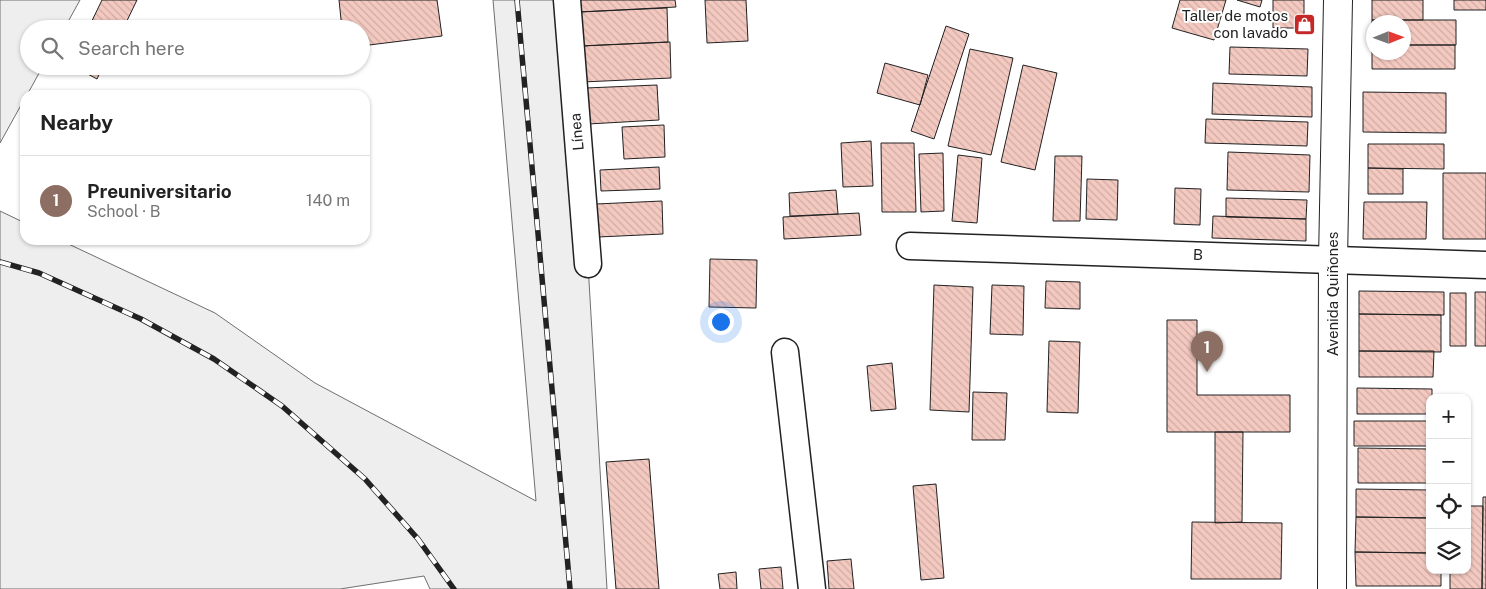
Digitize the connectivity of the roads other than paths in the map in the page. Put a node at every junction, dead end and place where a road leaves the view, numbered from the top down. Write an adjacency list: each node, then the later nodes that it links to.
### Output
1 (567, 0): 5 (street, Línea)
2 (1338, 0): 4 (main road, Avenida Quiñones)
3 (910, 246): 4 (street, B)
4 (1333, 260): 6 (street, B); 9 (main road, Avenida Quiñones)
5 (588, 264)
6 (1486, 264)
7 (785, 352): 8 (street)
8 (812, 589)
9 (1332, 589)

